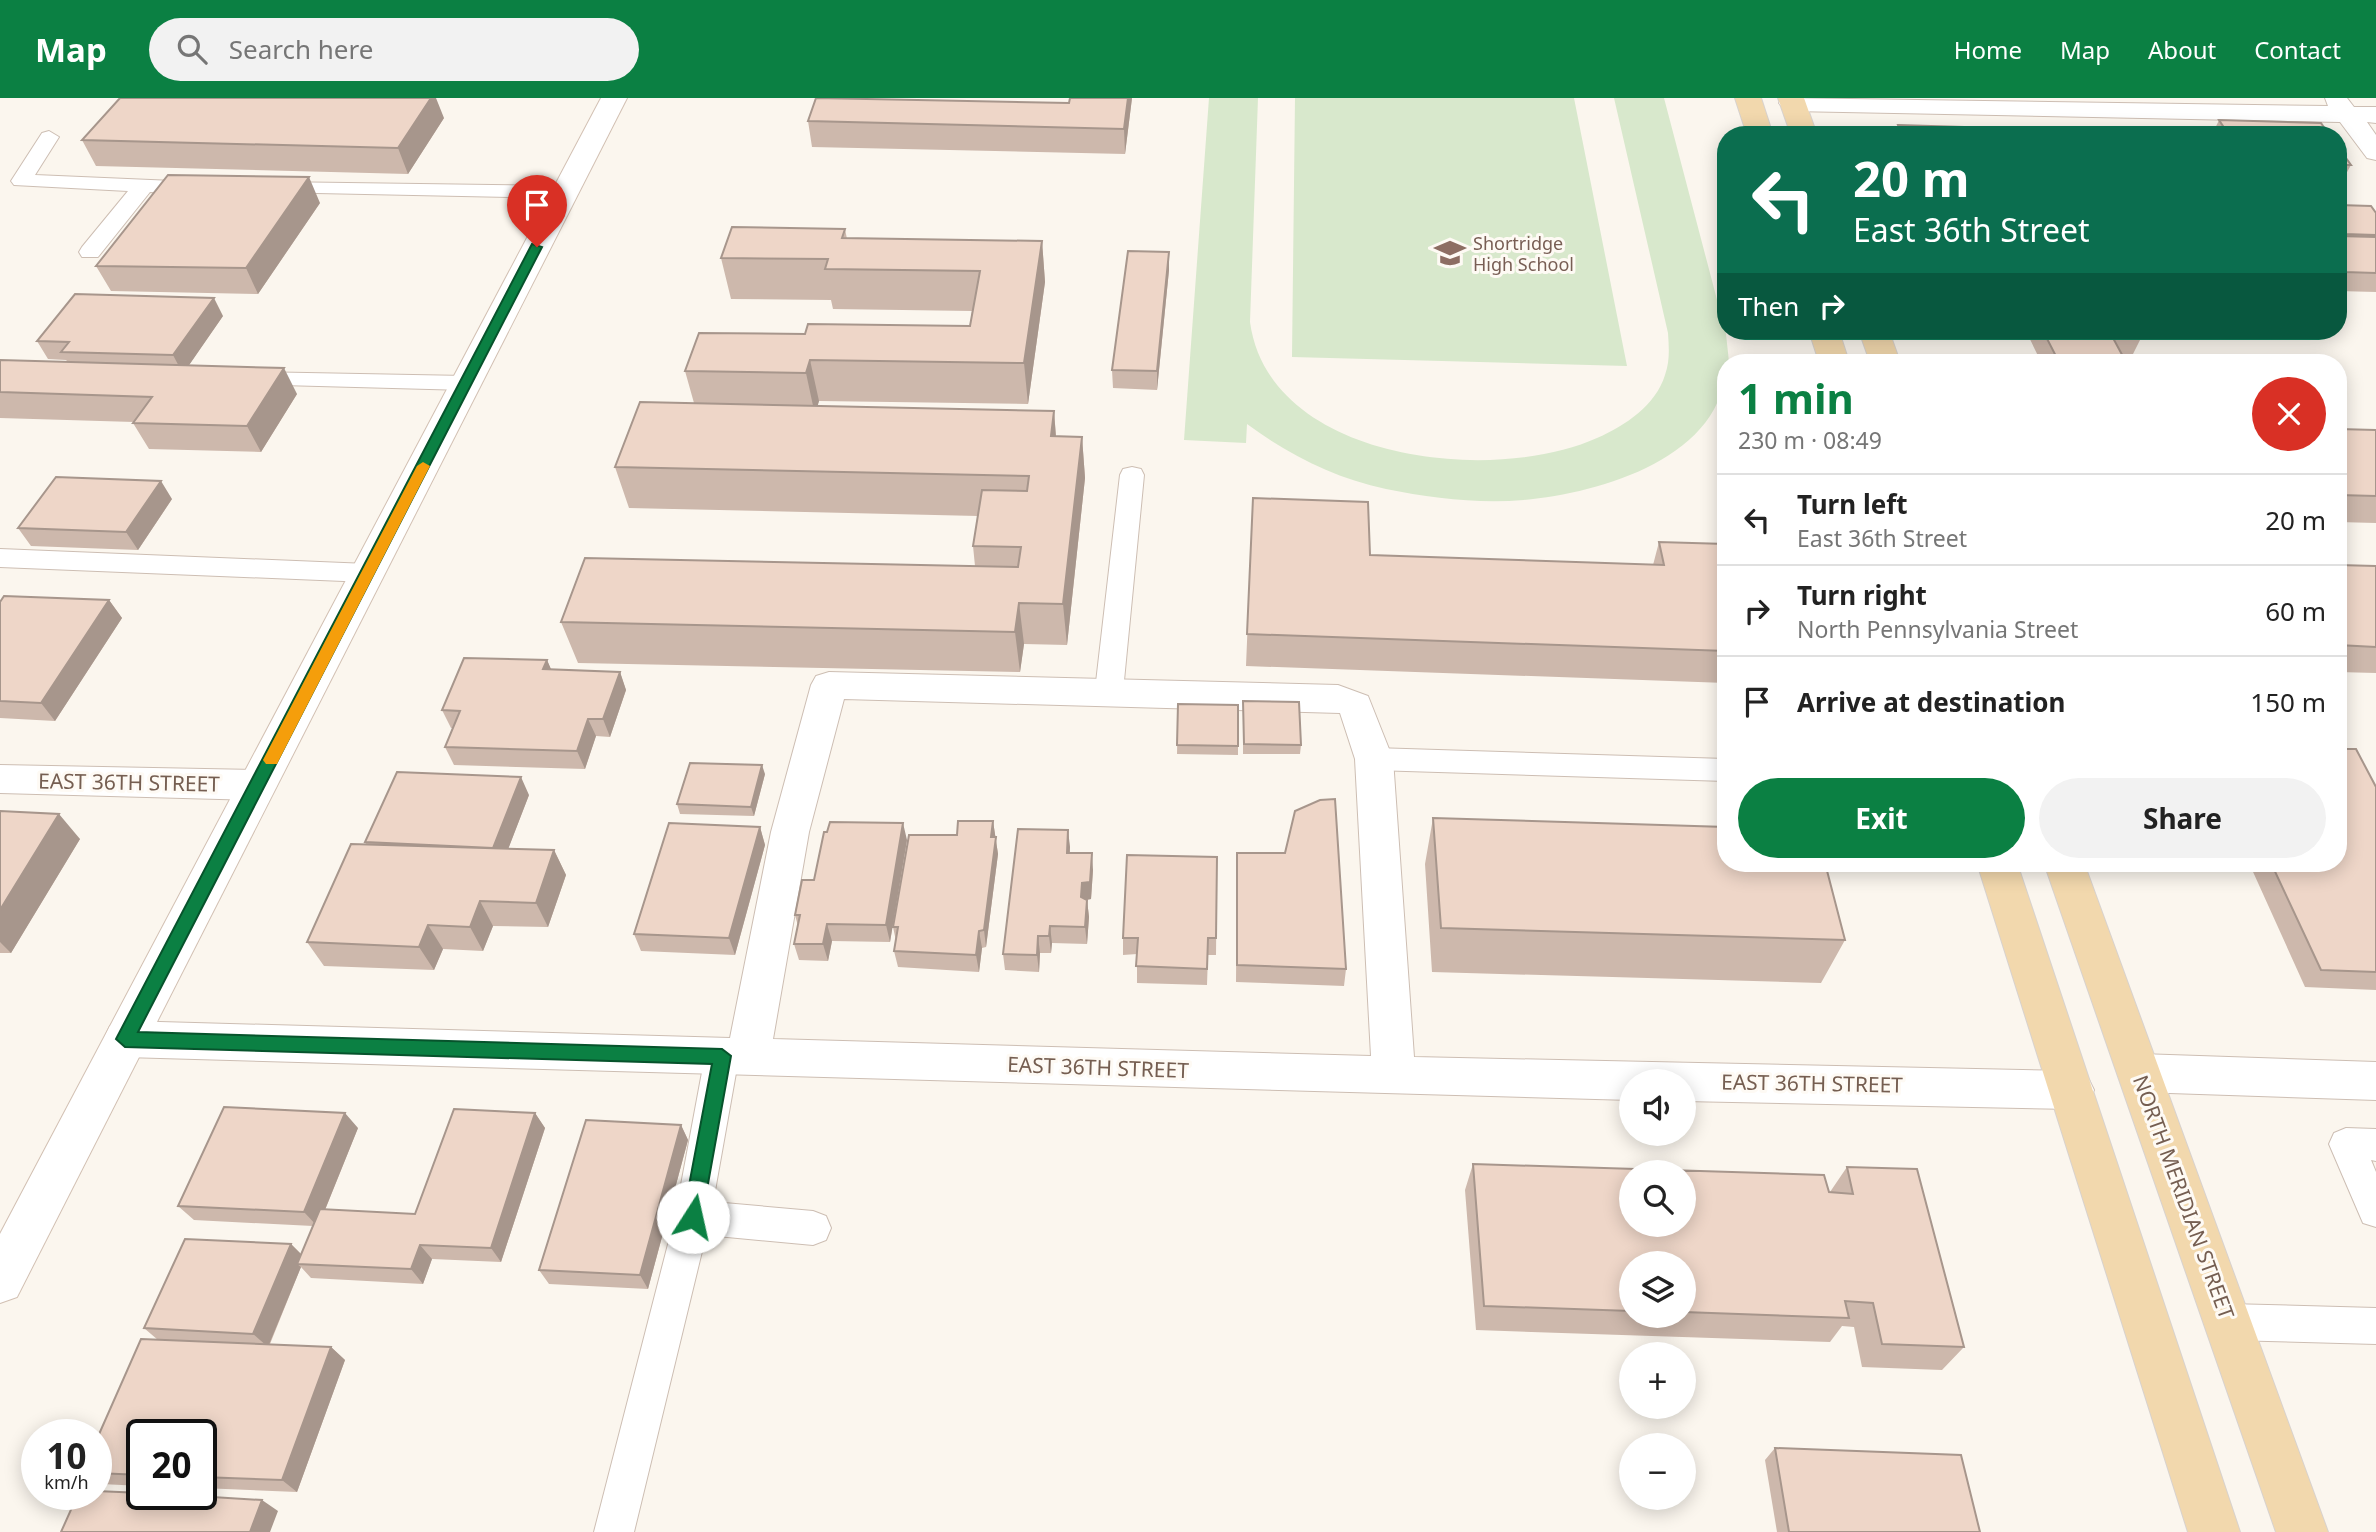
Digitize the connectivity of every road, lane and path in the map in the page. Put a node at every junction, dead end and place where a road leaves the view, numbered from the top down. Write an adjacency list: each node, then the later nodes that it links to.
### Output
1 (614, 98): 13 (street)
2 (1748, 98): 6 (main road)
3 (1791, 100): 4 (street); 7 (main road)
4 (2342, 106): 5 (street); 9 (street)
5 (2376, 115)
6 (1757, 126)
7 (1801, 126)
8 (49, 137): 10 (lane)
9 (2376, 152)
10 (143, 187): 11 (lane); 14 (lane)
11 (215, 188)
12 (256, 188): 13 (lane)
13 (565, 192): 16 (street)
14 (90, 252)
15 (228, 378): 16 (lane)
16 (466, 383): 19 (street)
17 (1132, 475): 20 (lane)
18 (0, 558): 19 (lane)
19 (368, 573): 24 (street)
20 (1109, 691): 21 (street); 28 (street)
21 (1374, 760): 22 (lane); 30 (street)
22 (1717, 769)
23 (0, 779): 24 (street, EAST 36TH STREET)
24 (258, 785): 27 (street)
25 (2000, 872): 32 (main road)
26 (2067, 872): 29 (main road, NORTH MERIDIAN STREET)
27 (125, 1039): 28 (street, EAST 36TH STREET); 37 (street)
28 (735, 1056): 30 (street, EAST 36TH STREET); 35 (lane)
29 (2140, 1073): 31 (street); 38 (main road, NORTH MERIDIAN STREET)
30 (1394, 1076): 32 (street, EAST 36TH STREET)
31 (2376, 1081)
32 (2072, 1090): 41 (main road)
33 (2376, 1145): 34 (lane)
34 (2376, 1211)
35 (693, 1217): 36 (lane); 40 (lane)
36 (813, 1228)
37 (0, 1281)
38 (2228, 1321): 39 (lane); 42 (main road, NORTH MERIDIAN STREET)
39 (2376, 1326)
40 (614, 1532)
41 (2214, 1532)
42 (2302, 1532)

